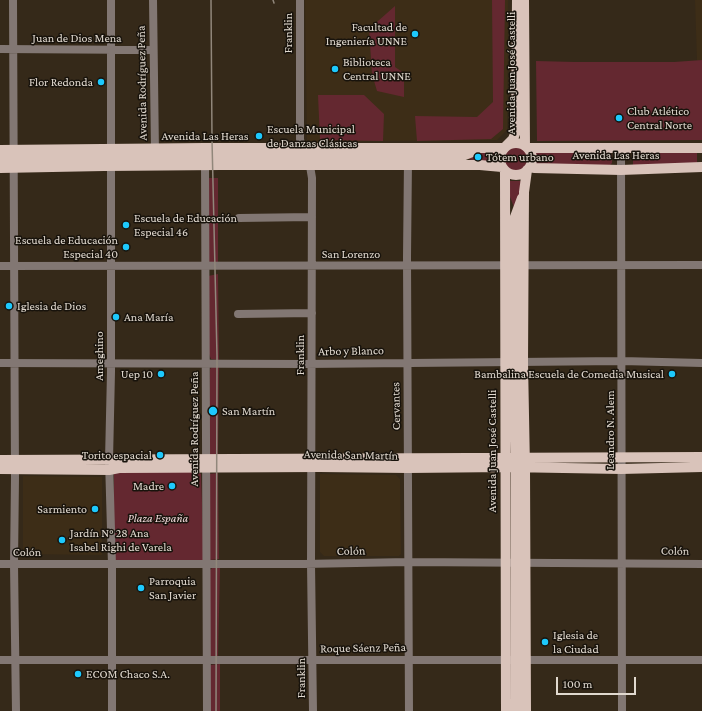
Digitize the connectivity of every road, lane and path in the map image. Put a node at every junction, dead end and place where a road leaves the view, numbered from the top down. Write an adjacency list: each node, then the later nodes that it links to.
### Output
1 (13, 0): 8 (street)
2 (111, 0): 9 (street, Ameghino)
3 (153, 0): 10 (street, Avenida Rodríguez Peña)
4 (300, 0): 13 (street, Franklin)
5 (517, 0): 11 (main road, Avenida Juan José Castelli)
6 (524, 0): 12 (main road, Avenida Juan José Castelli)
7 (0, 49): 8 (street, Juan de Dios Mena)
8 (13, 49): 9 (street, Juan de Dios Mena); 24 (street)
9 (111, 50): 10 (street, Juan de Dios Mena); 22 (street, Ameghino)
10 (153, 50): 19 (street, Avenida Rodríguez Peña)
11 (505, 147): 12 (main road); 14 (main road, Avenida Las Heras); 29 (main road)
12 (526, 147): 16 (main road, Avenida Las Heras); 30 (main road)
13 (302, 148): 20 (main road, Avenida Las Heras); 21 (main road, Avenida Las Heras); 25 (street, Franklin)
14 (481, 148): 18 (main road, Avenida Las Heras); 21 (main road, Avenida Las Heras)
15 (702, 148): 16 (main road, Avenida Las Heras)
16 (621, 149): 31 (street, Leandro N. Alem)
17 (0, 150): 24 (main road, Avenida Las Heras)
18 (462, 156): 21 (main road, Avenida Las Heras); 26 (main road, Avenida Las Heras)
19 (155, 157): 20 (main road, Avenida Las Heras); 22 (main road, Avenida Las Heras)
20 (205, 157): 25 (main road, Avenida Las Heras); 43 (street, Avenida Rodríguez Peña)
21 (408, 157): 25 (main road, Avenida Las Heras); 26 (main road, Avenida Las Heras); 45 (street, Cervantes)
22 (111, 158): 24 (main road, Avenida Las Heras); 37 (street, Ameghino)
23 (0, 159): 24 (main road, Avenida Las Heras)
24 (14, 159): 28 (main road, Avenida Las Heras); 42 (street)
25 (308, 162): 34 (street, Franklin)
26 (480, 165): 29 (main road, Avenida Las Heras)
27 (702, 167): 31 (main road, Avenida Las Heras)
28 (0, 168)
29 (503, 169): 30 (main road); 32 (main road, Avenida Juan José Castelli)
30 (529, 169): 31 (main road, Avenida Las Heras); 33 (main road, Avenida Juan José Castelli)
31 (621, 170): 39 (street, Leandro N. Alem)
32 (506, 191): 35 (main road, Avenida Juan José Castelli); 38 (main road, Avenida Juan José Castelli)
33 (524, 192): 35 (main road, Avenida Juan José Castelli); 38 (main road, Avenida Juan José Castelli)
34 (312, 217): 36 (street); 44 (street, Franklin)
35 (515, 217): 38 (main road, Avenida Juan José Castelli)
36 (239, 218)
37 (111, 265): 42 (street, San Lorenzo); 43 (street, San Lorenzo); 56 (street, Ameghino)
38 (515, 265): 39 (street, San Lorenzo); 45 (street, San Lorenzo); 50 (main road, Avenida Juan José Castelli)
39 (621, 265): 40 (street, San Lorenzo); 48 (street, Leandro N. Alem)
40 (702, 265)
41 (0, 266): 42 (street, San Lorenzo)
42 (14, 266): 52 (street)
43 (206, 266): 44 (street, San Lorenzo); 53 (street, Avenida Rodríguez Peña)
44 (312, 266): 45 (street, San Lorenzo); 46 (street, Franklin)
45 (407, 266): 49 (street, Cervantes)
46 (312, 313): 47 (street); 54 (street, Franklin)
47 (238, 314)
48 (622, 361): 50 (street, Arbo y Blanco); 55 (street, Arbo y Blanco); 58 (street, Leandro N. Alem)
49 (407, 362): 50 (street, Arbo y Blanco); 54 (street, Arbo y Blanco); 62 (street, Cervantes)
50 (514, 362): 63 (main road, Avenida Juan José Castelli)
51 (0, 363): 52 (street, Arbo y Blanco)
52 (14, 363): 56 (street, Arbo y Blanco); 64 (street)
53 (206, 363): 54 (street, Arbo y Blanco); 56 (street, Arbo y Blanco); 60 (street, Avenida Rodríguez Peña)
54 (312, 363): 61 (street, Franklin)
55 (702, 363)
56 (111, 364): 65 (street, Ameghino)
57 (702, 457): 58 (main road, Avenida San Martín)
58 (622, 458): 63 (main road, Avenida San Martín); 68 (street, Leandro N. Alem)
59 (0, 460): 64 (main road, Avenida San Martín)
60 (206, 463): 61 (main road, Avenida San Martín); 65 (main road, Avenida San Martín); 74 (street, Avenida Rodríguez Peña)
61 (312, 463): 62 (main road, Avenida San Martín); 75 (street, Franklin)
62 (408, 463): 63 (main road, Avenida San Martín); 69 (street, Cervantes)
63 (516, 463): 68 (main road, Avenida San Martín); 70 (main road, Avenida Juan José Castelli)
64 (14, 464): 65 (main road, Avenida San Martín); 67 (main road, Avenida San Martín); 73 (street)
65 (109, 465): 77 (street, Ameghino)
66 (702, 467): 68 (main road, Avenida San Martín)
67 (0, 469)
68 (621, 469): 71 (street, Leandro N. Alem)
69 (408, 562): 70 (street, Colón); 75 (street, Colón); 81 (street, Cervantes)
70 (515, 563): 71 (street, Colón); 82 (main road, Avenida Juan José Castelli)
71 (623, 563): 76 (street, Colón); 83 (street, Leandro N. Alem)
72 (0, 564): 73 (street, Colón)
73 (14, 564): 77 (street, Colón); 79 (street)
74 (206, 564): 75 (street, Colón); 77 (street, Colón); 85 (street, Avenida Rodríguez Peña)
75 (311, 564): 86 (street, Franklin)
76 (702, 564)
77 (112, 565): 80 (street, Ameghino)
78 (0, 660): 79 (street, Roque Sáenz Peña)
79 (16, 660): 80 (street, Roque Sáenz Peña); 87 (street)
80 (112, 660): 85 (street, Roque Sáenz Peña); 88 (street, Ameghino)
81 (410, 660): 82 (street, Roque Sáenz Peña); 86 (street, Roque Sáenz Peña); 91 (street, Cervantes)
82 (516, 660): 83 (street, Roque Sáenz Peña); 92 (main road, Avenida Juan José Castelli); 93 (main road, Avenida Juan José Castelli); 94 (main road, Avenida Juan José Castelli)
83 (622, 660): 84 (street, Roque Sáenz Peña); 95 (street, Leandro N. Alem)
84 (702, 660)
85 (207, 661): 86 (street, Roque Sáenz Peña); 89 (street, Avenida Rodríguez Peña)
86 (313, 661): 90 (street, Franklin)
87 (16, 711)
88 (112, 711)
89 (206, 711)
90 (313, 711)
91 (409, 711)
92 (506, 711)
93 (516, 711)
94 (526, 711)
95 (622, 711)

